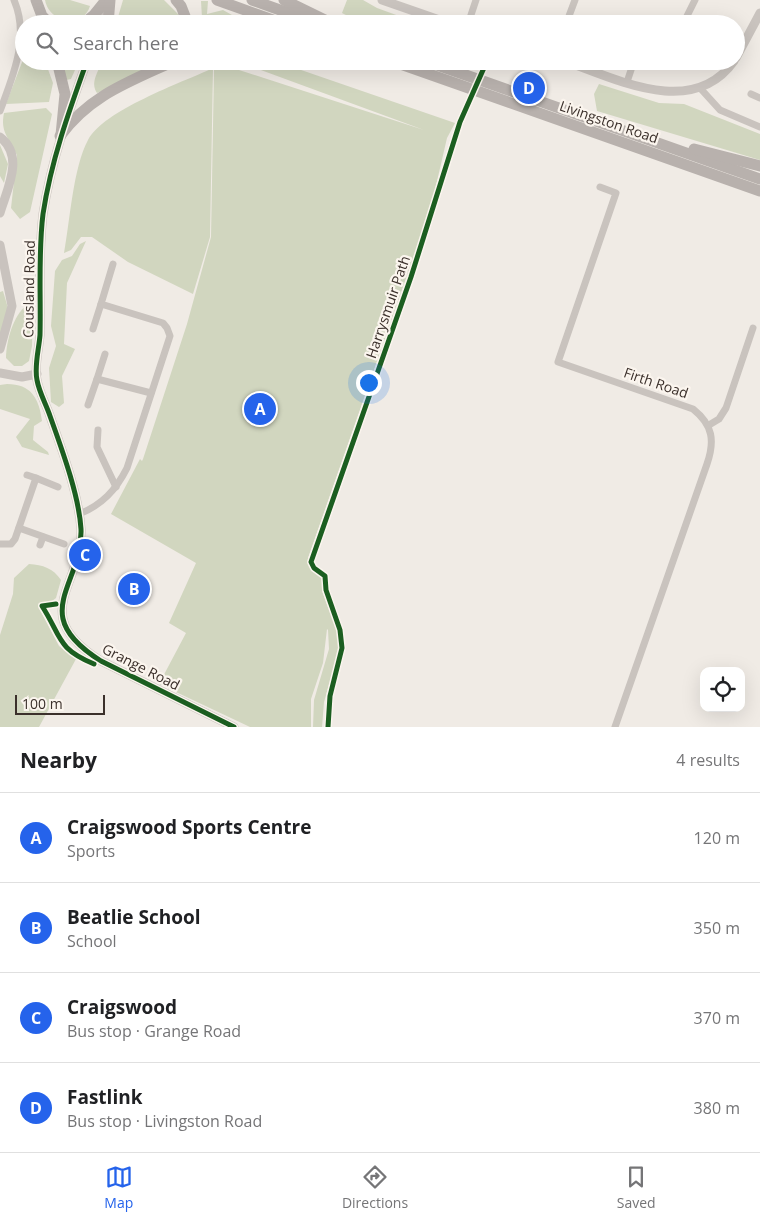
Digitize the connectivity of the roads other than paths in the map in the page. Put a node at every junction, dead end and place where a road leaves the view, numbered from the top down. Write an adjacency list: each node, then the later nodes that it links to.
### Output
1 (14, 0): 14 (street)
2 (28, 0): 15 (main road)
3 (36, 0): 16 (main road)
4 (108, 0): 17 (main road); 18 (street); 19 (main road)
5 (176, 0): 20 (main road)
6 (217, 0): 21 (main road)
7 (252, 0): 22 (main road)
8 (284, 0): 23 (main road)
9 (382, 0): 24 (street)
10 (476, 0): 25 (street)
11 (575, 0): 26 (street)
12 (695, 0): 27 (street)
13 (760, 13): 28 (street)
14 (16, 15)
15 (35, 15)
16 (42, 15)
17 (94, 15)
18 (103, 15)
19 (108, 15)
20 (184, 15)
21 (259, 15)
22 (294, 15)
23 (315, 15)
24 (425, 15)
25 (471, 15)
26 (569, 15)
27 (688, 15)
28 (745, 41)
29 (15, 69): 42 (street)
30 (58, 70): 45 (main road)
31 (83, 70): 45 (street, Cousland Road)
32 (155, 70): 45 (main road)
33 (417, 70): 50 (main road, Livingston Road)
34 (451, 70): 43 (main road, Livingston Road)
35 (592, 70): 38 (street)
36 (631, 70): 38 (street)
37 (726, 70): 39 (street)
38 (627, 82): 39 (street)
39 (700, 88): 44 (street)
40 (751, 94): 41 (street)
41 (760, 98)
42 (0, 111)
43 (607, 126): 47 (main road); 48 (main road, Livingston Road)
44 (760, 127)
45 (60, 136): 60 (street, Cousland Road)
46 (0, 137): 51 (street)
47 (760, 166)
48 (760, 179)
49 (600, 187): 64 (street, Firth Road)
50 (760, 191)
51 (0, 213)
52 (0, 247): 57 (street)
53 (113, 264): 54 (street)
54 (101, 304): 56 (street); 62 (street)
55 (752, 328): 64 (street)
56 (93, 329)
57 (0, 349)
58 (105, 354): 61 (street)
59 (0, 373): 60 (street)
60 (36, 374): 70 (street, Grange Road)
61 (97, 379): 62 (street); 63 (street)
62 (151, 393): 69 (street)
63 (88, 405)
64 (709, 425): 79 (street)
65 (98, 430): 69 (street)
66 (27, 475): 67 (street)
67 (36, 478): 68 (street); 71 (street)
68 (58, 487)
69 (116, 487): 70 (street)
70 (79, 514): 77 (street, Grange Road)
71 (19, 528): 72 (street); 73 (street)
72 (43, 536): 74 (street); 75 (street)
73 (0, 544)
74 (64, 544)
75 (40, 545)
76 (326, 590): 78 (street)
77 (234, 727)
78 (328, 727)
79 (616, 727)

